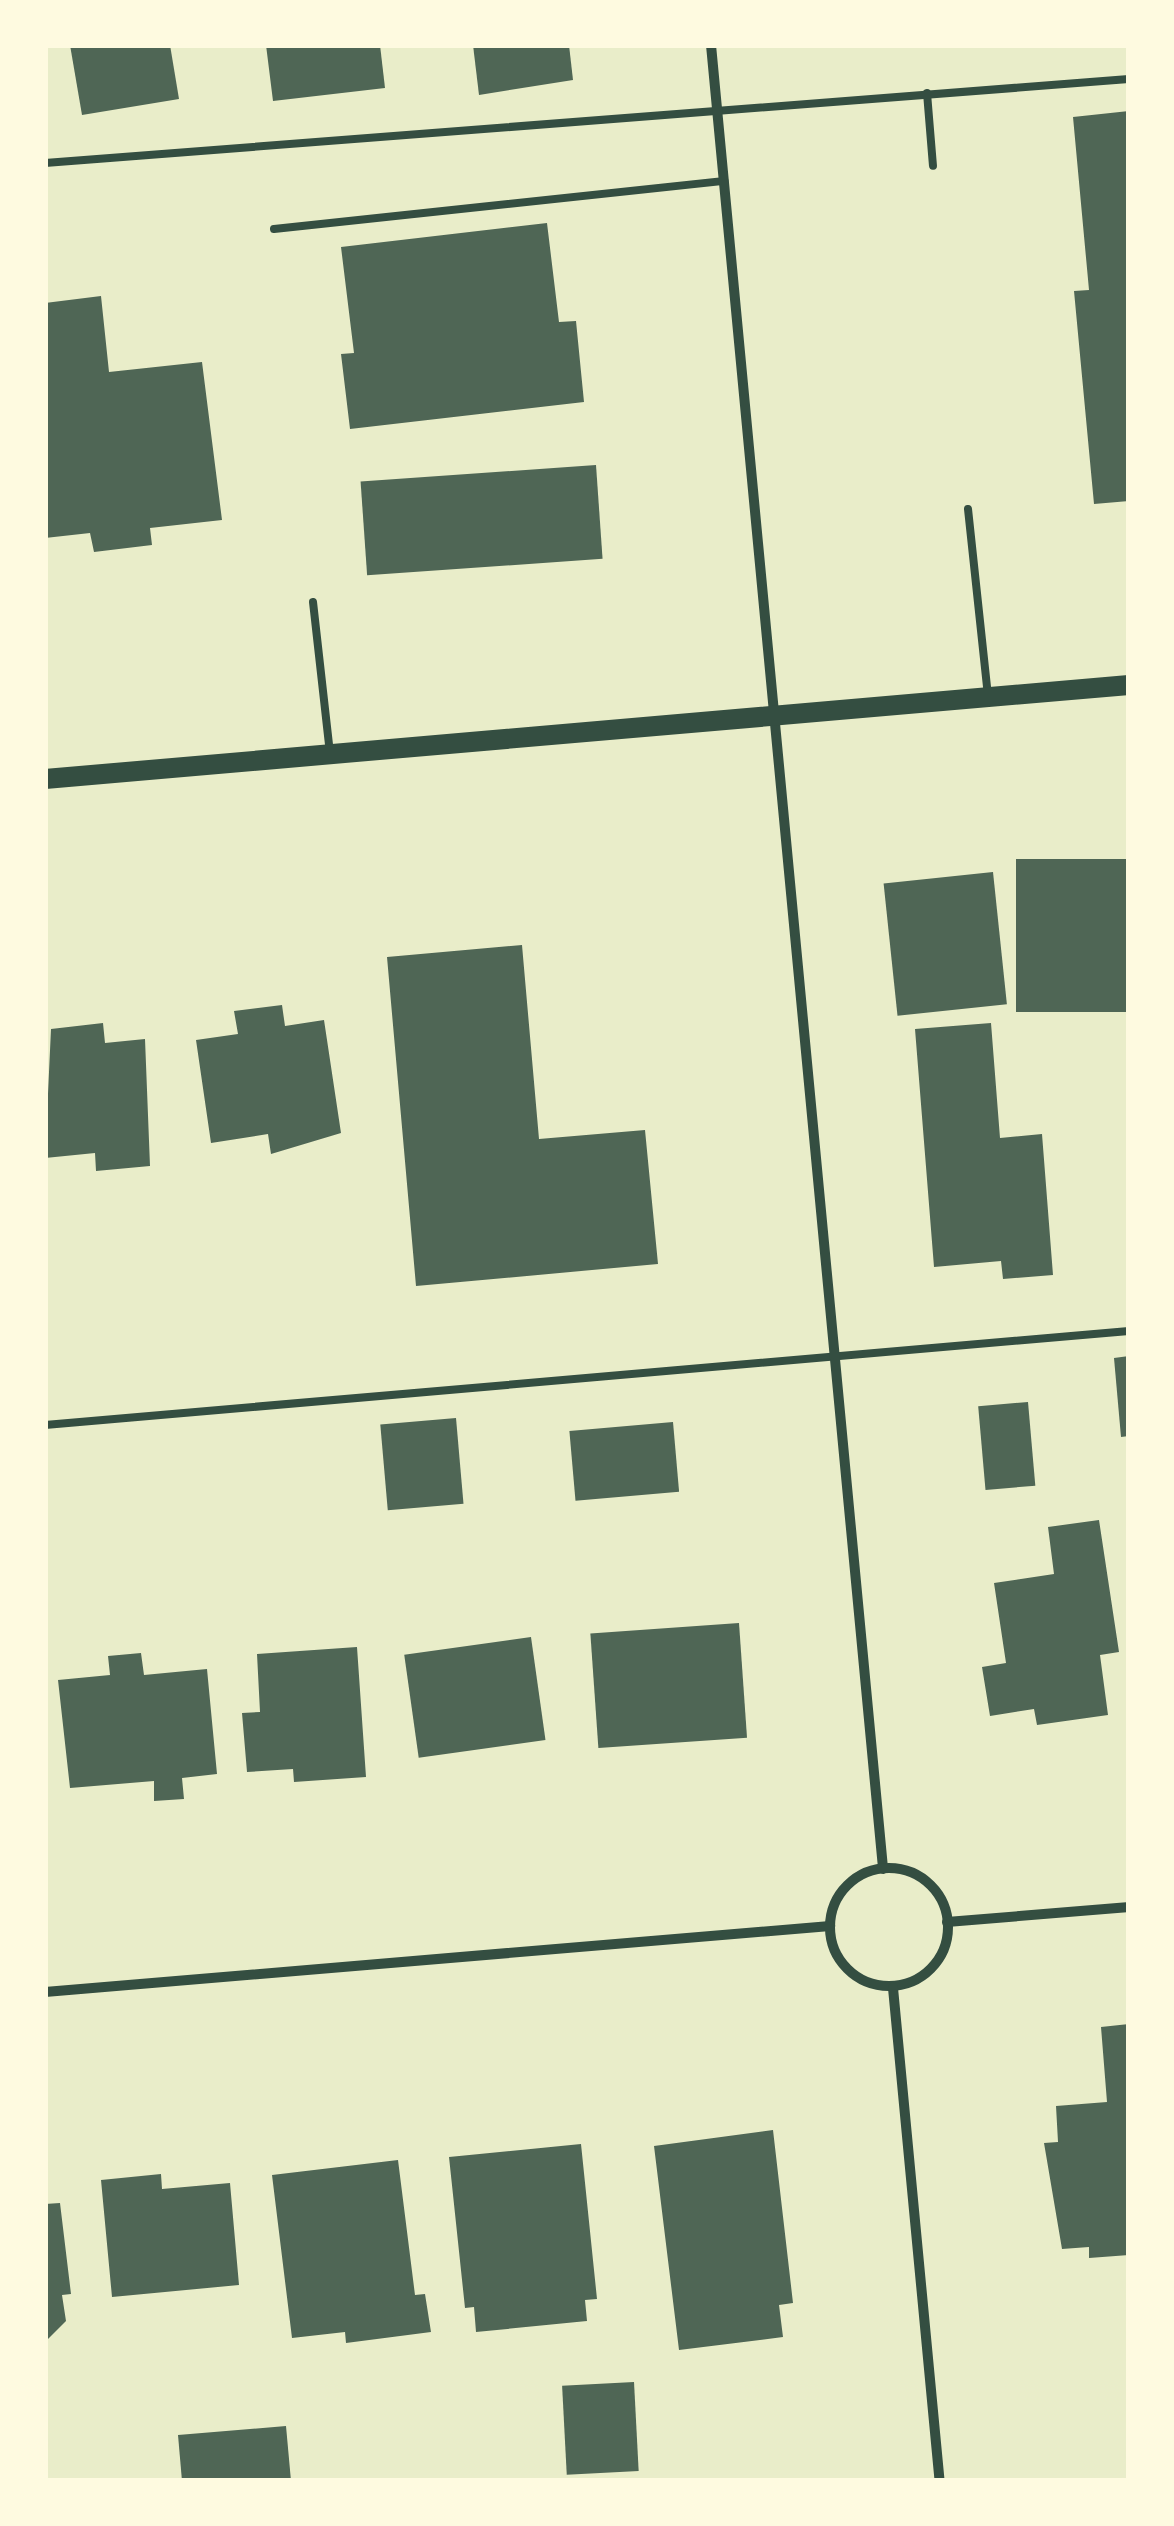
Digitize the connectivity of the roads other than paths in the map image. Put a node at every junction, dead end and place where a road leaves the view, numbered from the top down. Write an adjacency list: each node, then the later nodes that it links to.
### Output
1 (711, 45): 4 (street)
2 (1129, 78): 3 (lane)
3 (927, 93): 4 (lane); 6 (lane)
4 (717, 107): 5 (lane); 7 (street)
5 (45, 163)
6 (934, 166)
7 (724, 181): 8 (lane); 13 (street)
8 (274, 229)
9 (968, 509): 12 (lane)
10 (313, 602): 14 (lane)
11 (1129, 686): 12 (main road)
12 (988, 696): 13 (main road)
13 (773, 711): 14 (main road); 17 (street)
14 (330, 752): 15 (main road)
15 (45, 779)
16 (1129, 1331): 17 (lane)
17 (834, 1355): 18 (lane); 19 (street)
18 (45, 1425)
19 (883, 1869): 21 (street); 22 (street)
20 (1129, 1907): 21 (street)
21 (948, 1922): 23 (street)
22 (830, 1926): 23 (street); 24 (street)
23 (893, 1988): 25 (street)
24 (45, 1992)
25 (940, 2481)

